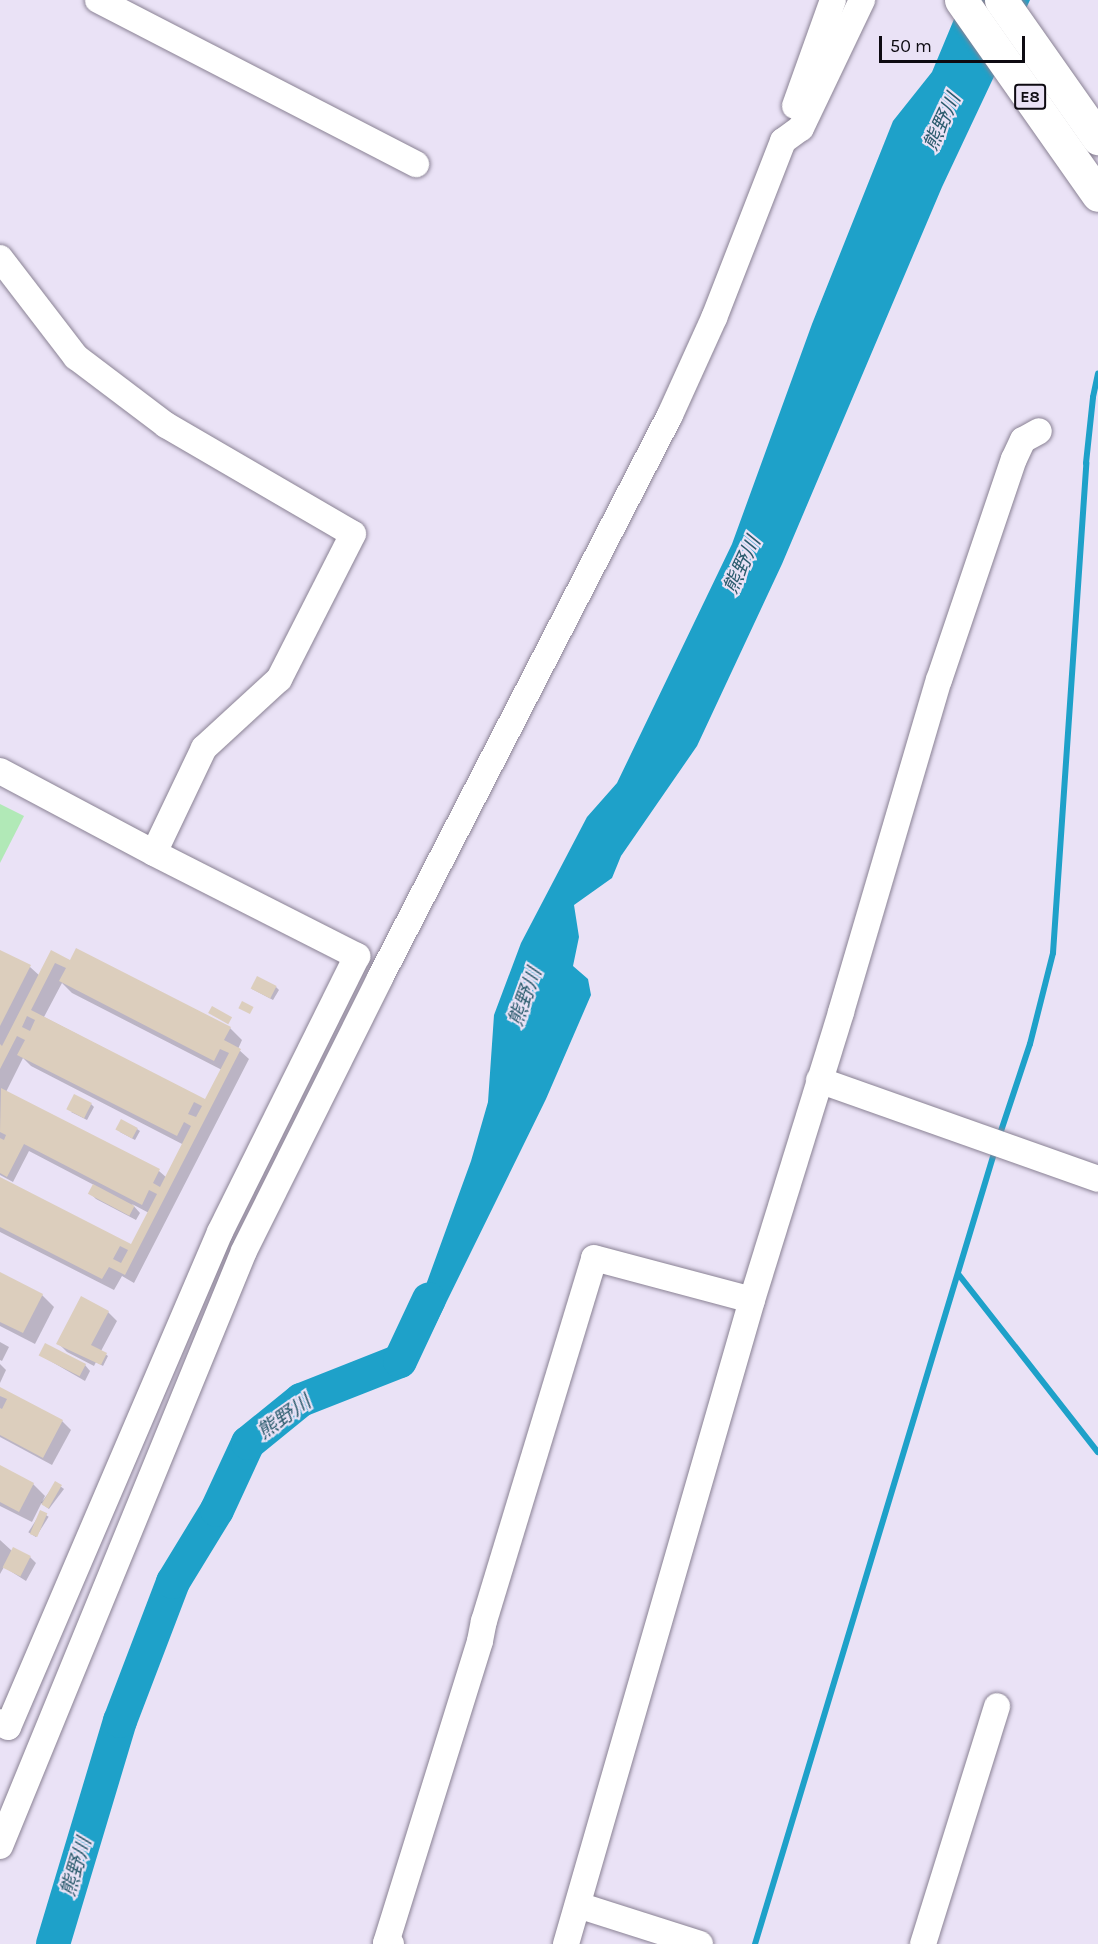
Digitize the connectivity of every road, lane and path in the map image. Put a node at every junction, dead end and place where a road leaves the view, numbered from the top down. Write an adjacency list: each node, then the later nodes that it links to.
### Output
1 (98, 0): 8 (street)
2 (833, 0): 7 (street)
3 (862, 0): 7 (street)
4 (961, 0): 9 (highway, E8)
5 (1001, 0): 6 (highway, E8)
6 (1098, 138)
7 (783, 141): 19 (street)
8 (416, 164)
9 (1098, 195)
10 (0, 258): 13 (street)
11 (1039, 432): 14 (street)
12 (0, 771): 13 (street)
13 (154, 853): 18 (street)
14 (819, 1080): 15 (street); 16 (street)
15 (1098, 1179)
16 (752, 1300): 20 (street); 21 (street)
17 (997, 1706): 24 (street)
18 (0, 1722)
19 (0, 1846)
20 (578, 1905): 22 (street); 23 (street)
21 (391, 1944)
22 (566, 1944)
23 (700, 1944)
24 (923, 1944)

